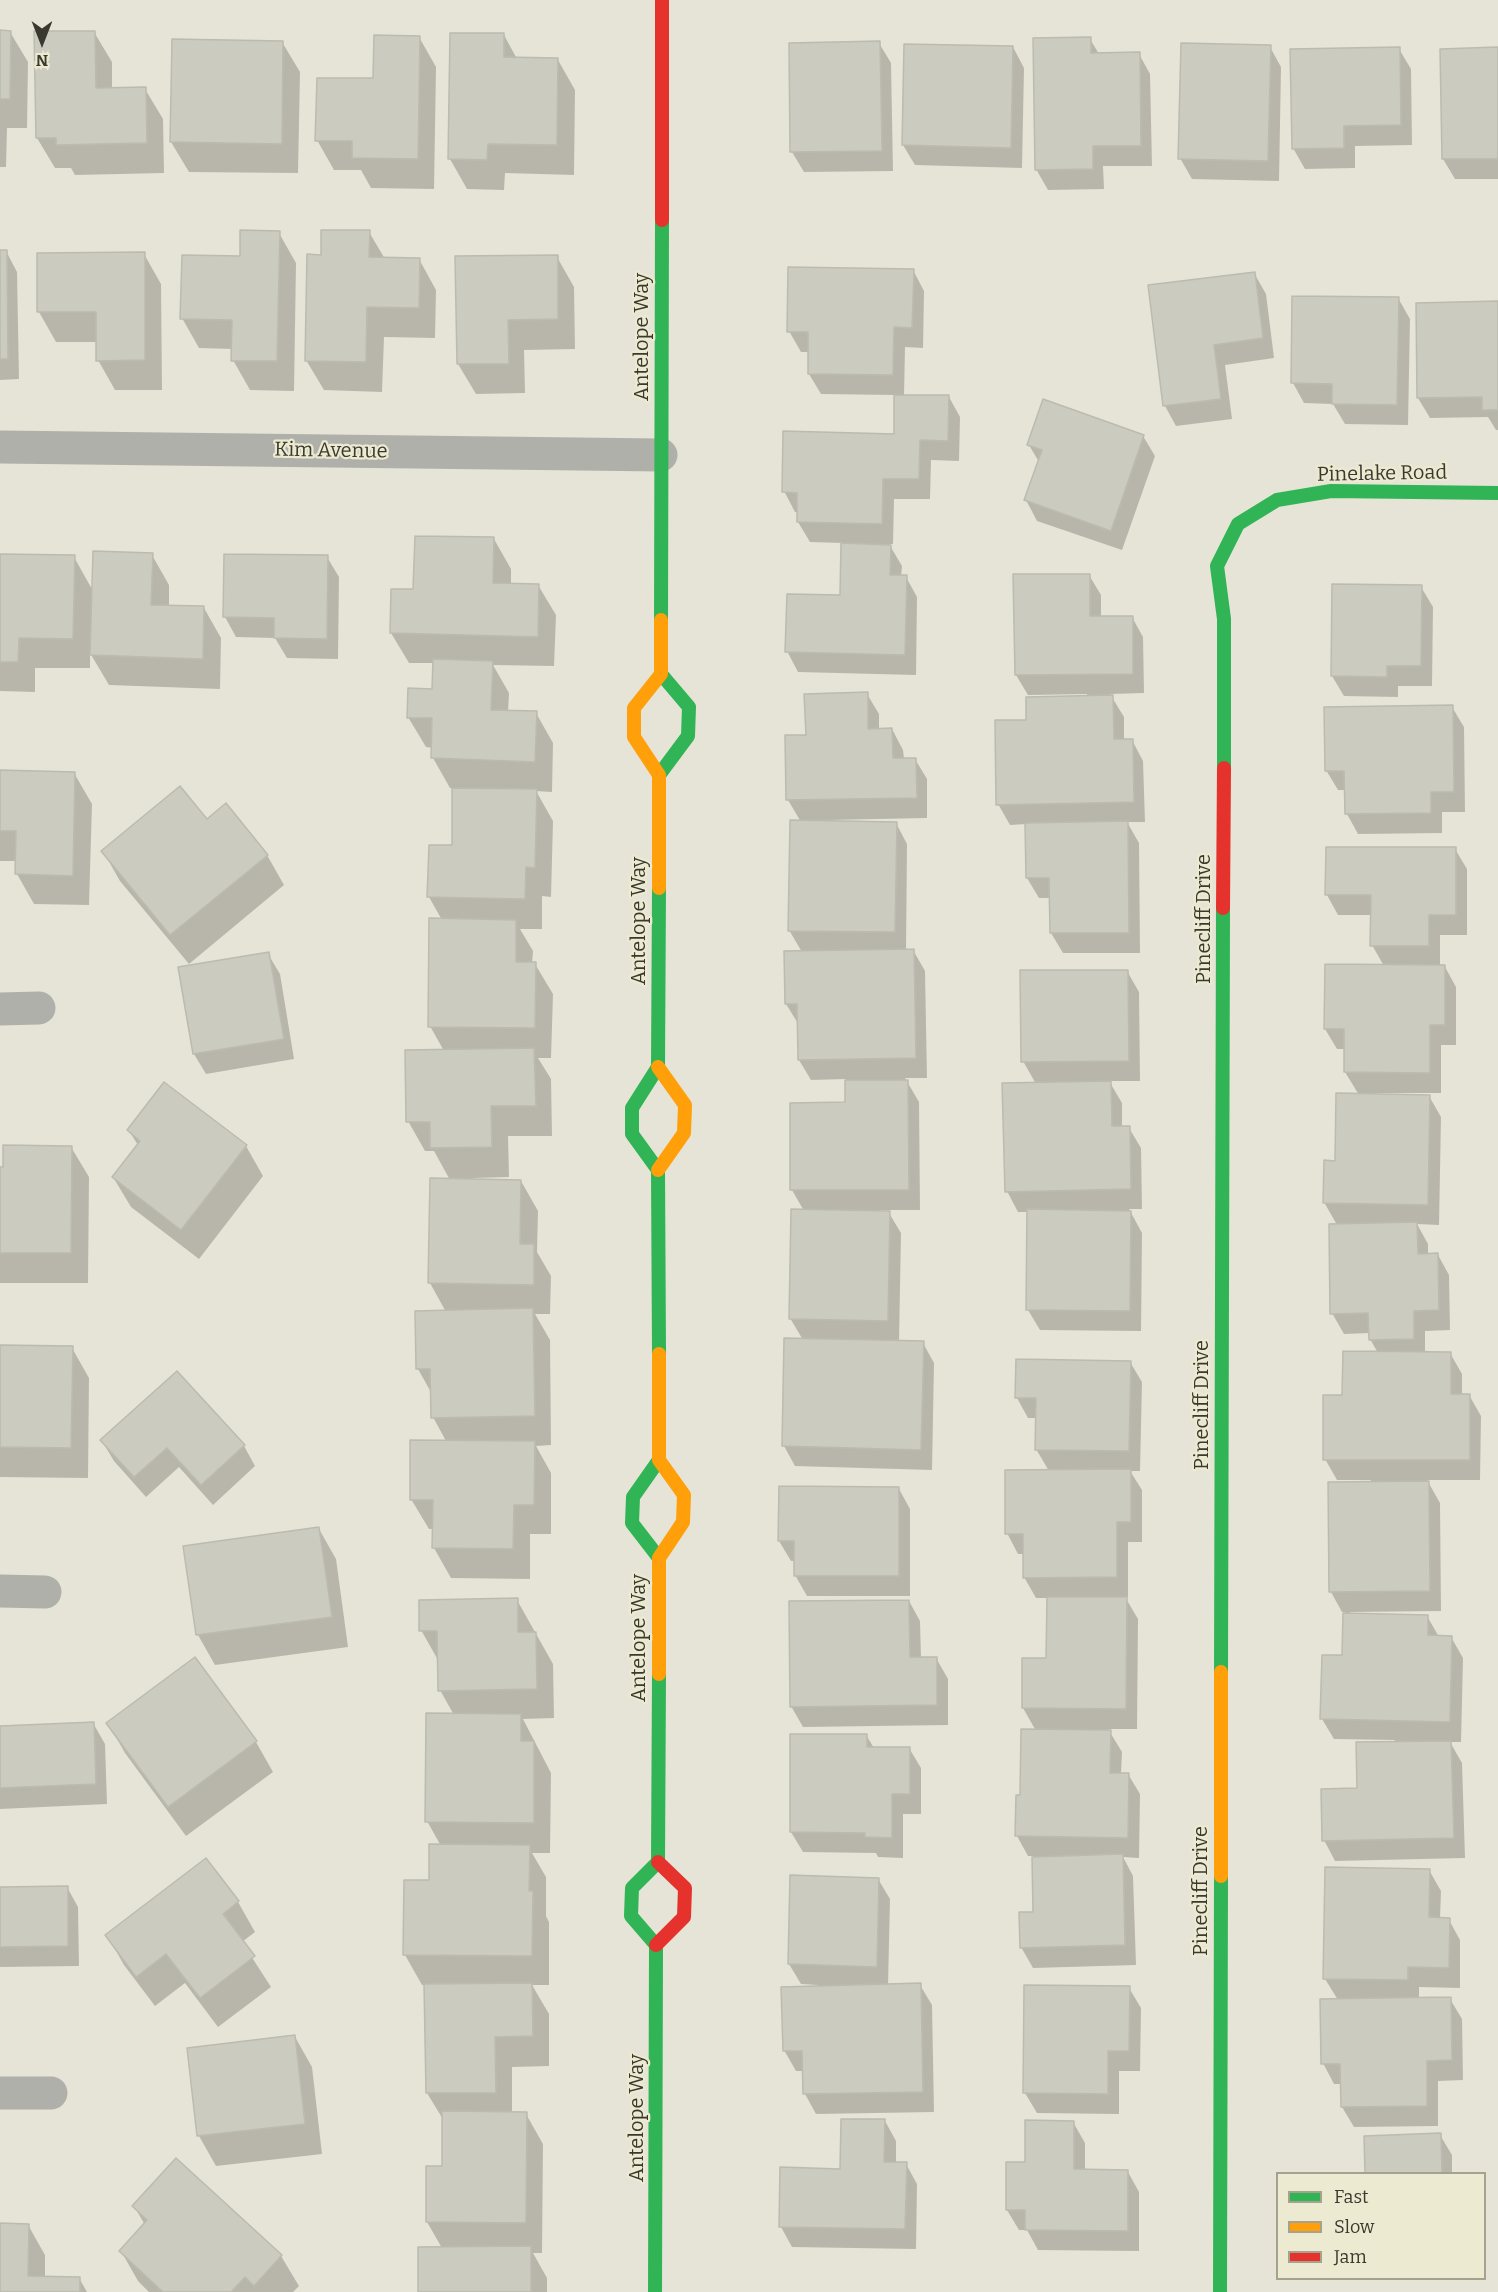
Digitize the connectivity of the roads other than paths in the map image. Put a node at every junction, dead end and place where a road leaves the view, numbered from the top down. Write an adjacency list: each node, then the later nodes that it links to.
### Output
1 (662, 0): 3 (street, Antelope Way)
2 (0, 447): 3 (street, Kim Avenue)
3 (661, 455): 6 (street, Antelope Way)
4 (1498, 493): 5 (street, Pinelake Road)
5 (1238, 524): 21 (street, Pinecliff Drive)
6 (661, 674): 7 (street); 7 (street)
7 (659, 775): 10 (street, Antelope Way)
8 (0, 1008): 9 (street)
9 (39, 1008)
10 (658, 1067): 11 (street); 11 (street)
11 (658, 1170): 12 (street)
12 (659, 1460): 13 (street, Antelope Way); 13 (street, Antelope Way)
13 (659, 1558): 16 (street, Antelope Way)
14 (0, 1591): 15 (street)
15 (45, 1592)
16 (658, 1862): 17 (street); 17 (street)
17 (656, 1945): 20 (street, Antelope Way)
18 (0, 2093): 19 (street)
19 (51, 2093)
20 (655, 2292)
21 (1220, 2292)

